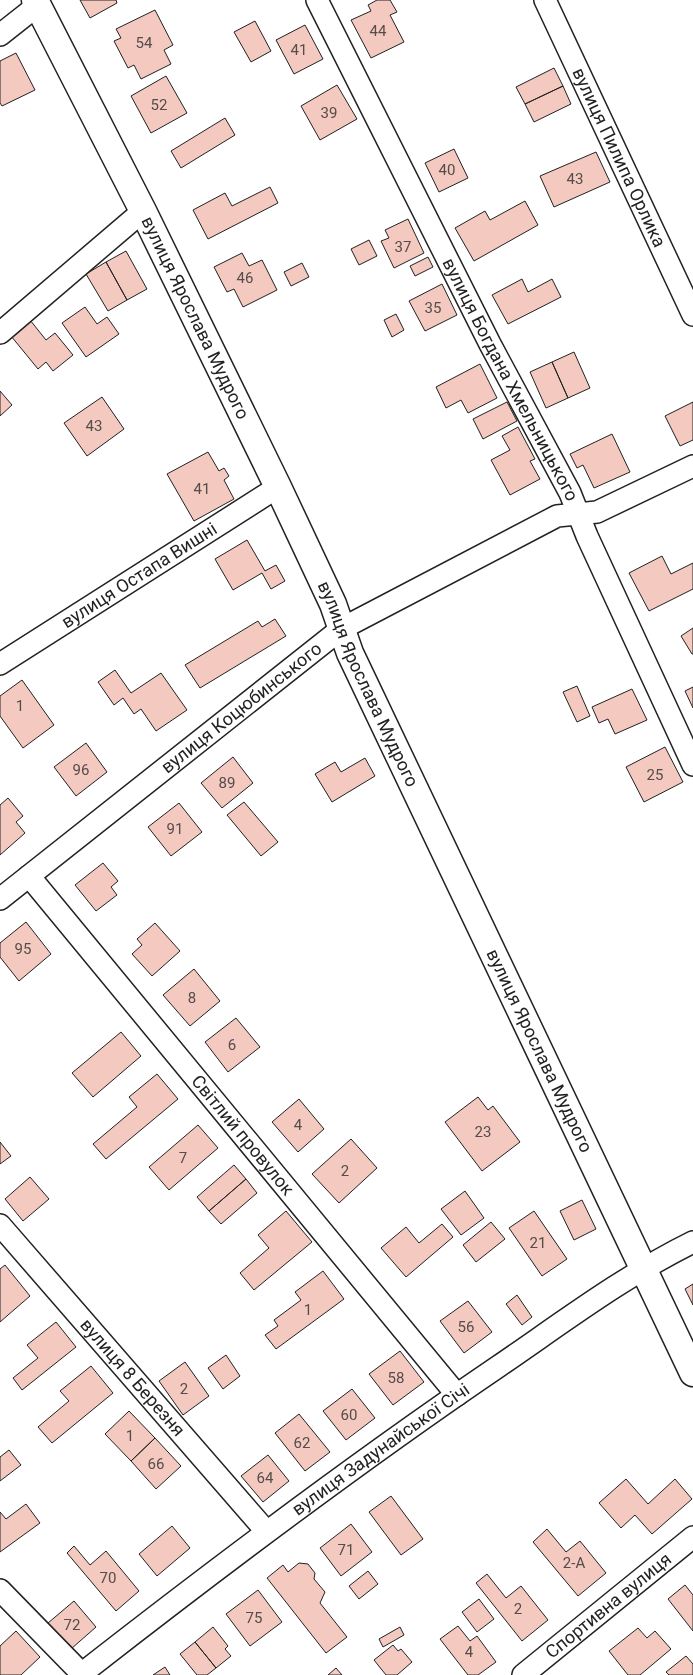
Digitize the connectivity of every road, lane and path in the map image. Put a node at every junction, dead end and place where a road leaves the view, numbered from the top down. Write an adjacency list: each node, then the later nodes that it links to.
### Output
1 (317, 0): 10 (street, вулиця Богдана Хмельницького)
2 (545, 0): 6 (street, вулиця Пилипа Орлика)
3 (37, 2): 4 (street); 5 (street, вулиця Ярослава Мудрого)
4 (0, 35)
5 (143, 211): 7 (street); 9 (street, вулиця Ярослава Мудрого)
6 (693, 316)
7 (0, 333)
8 (693, 466): 10 (street, вулиця Коцюбинського)
9 (278, 487): 11 (street, вулиця Ярослава Мудрого); 12 (street, вулиця Остапа Вишні)
10 (578, 514): 11 (street, вулиця Коцюбинського); 13 (street, вулиця Богдана Хмельницького)
11 (341, 629): 14 (street, вулиця Коцюбинського); 18 (street, вулиця Ярослава Мудрого)
12 (0, 664)
13 (693, 765)
14 (29, 876): 15 (street, вулиця Коцюбинського); 20 (street, Світлий провулок)
15 (0, 899)
16 (0, 1225): 21 (street, вулиця 8 Березня)
17 (693, 1242): 18 (street, вулиця Задунайської Січі)
18 (643, 1268): 19 (street, вулиця Ярослава Мудрого); 20 (street, вулиця Задунайської Січі)
19 (693, 1372)
20 (457, 1394): 21 (street, вулиця Задунайської Січі)
21 (266, 1531): 24 (street, вулиця Задунайської Січі)
22 (693, 1537): 25 (street, Спортивна вулиця)
23 (0, 1590): 24 (street)
24 (81, 1674)
25 (523, 1675)

